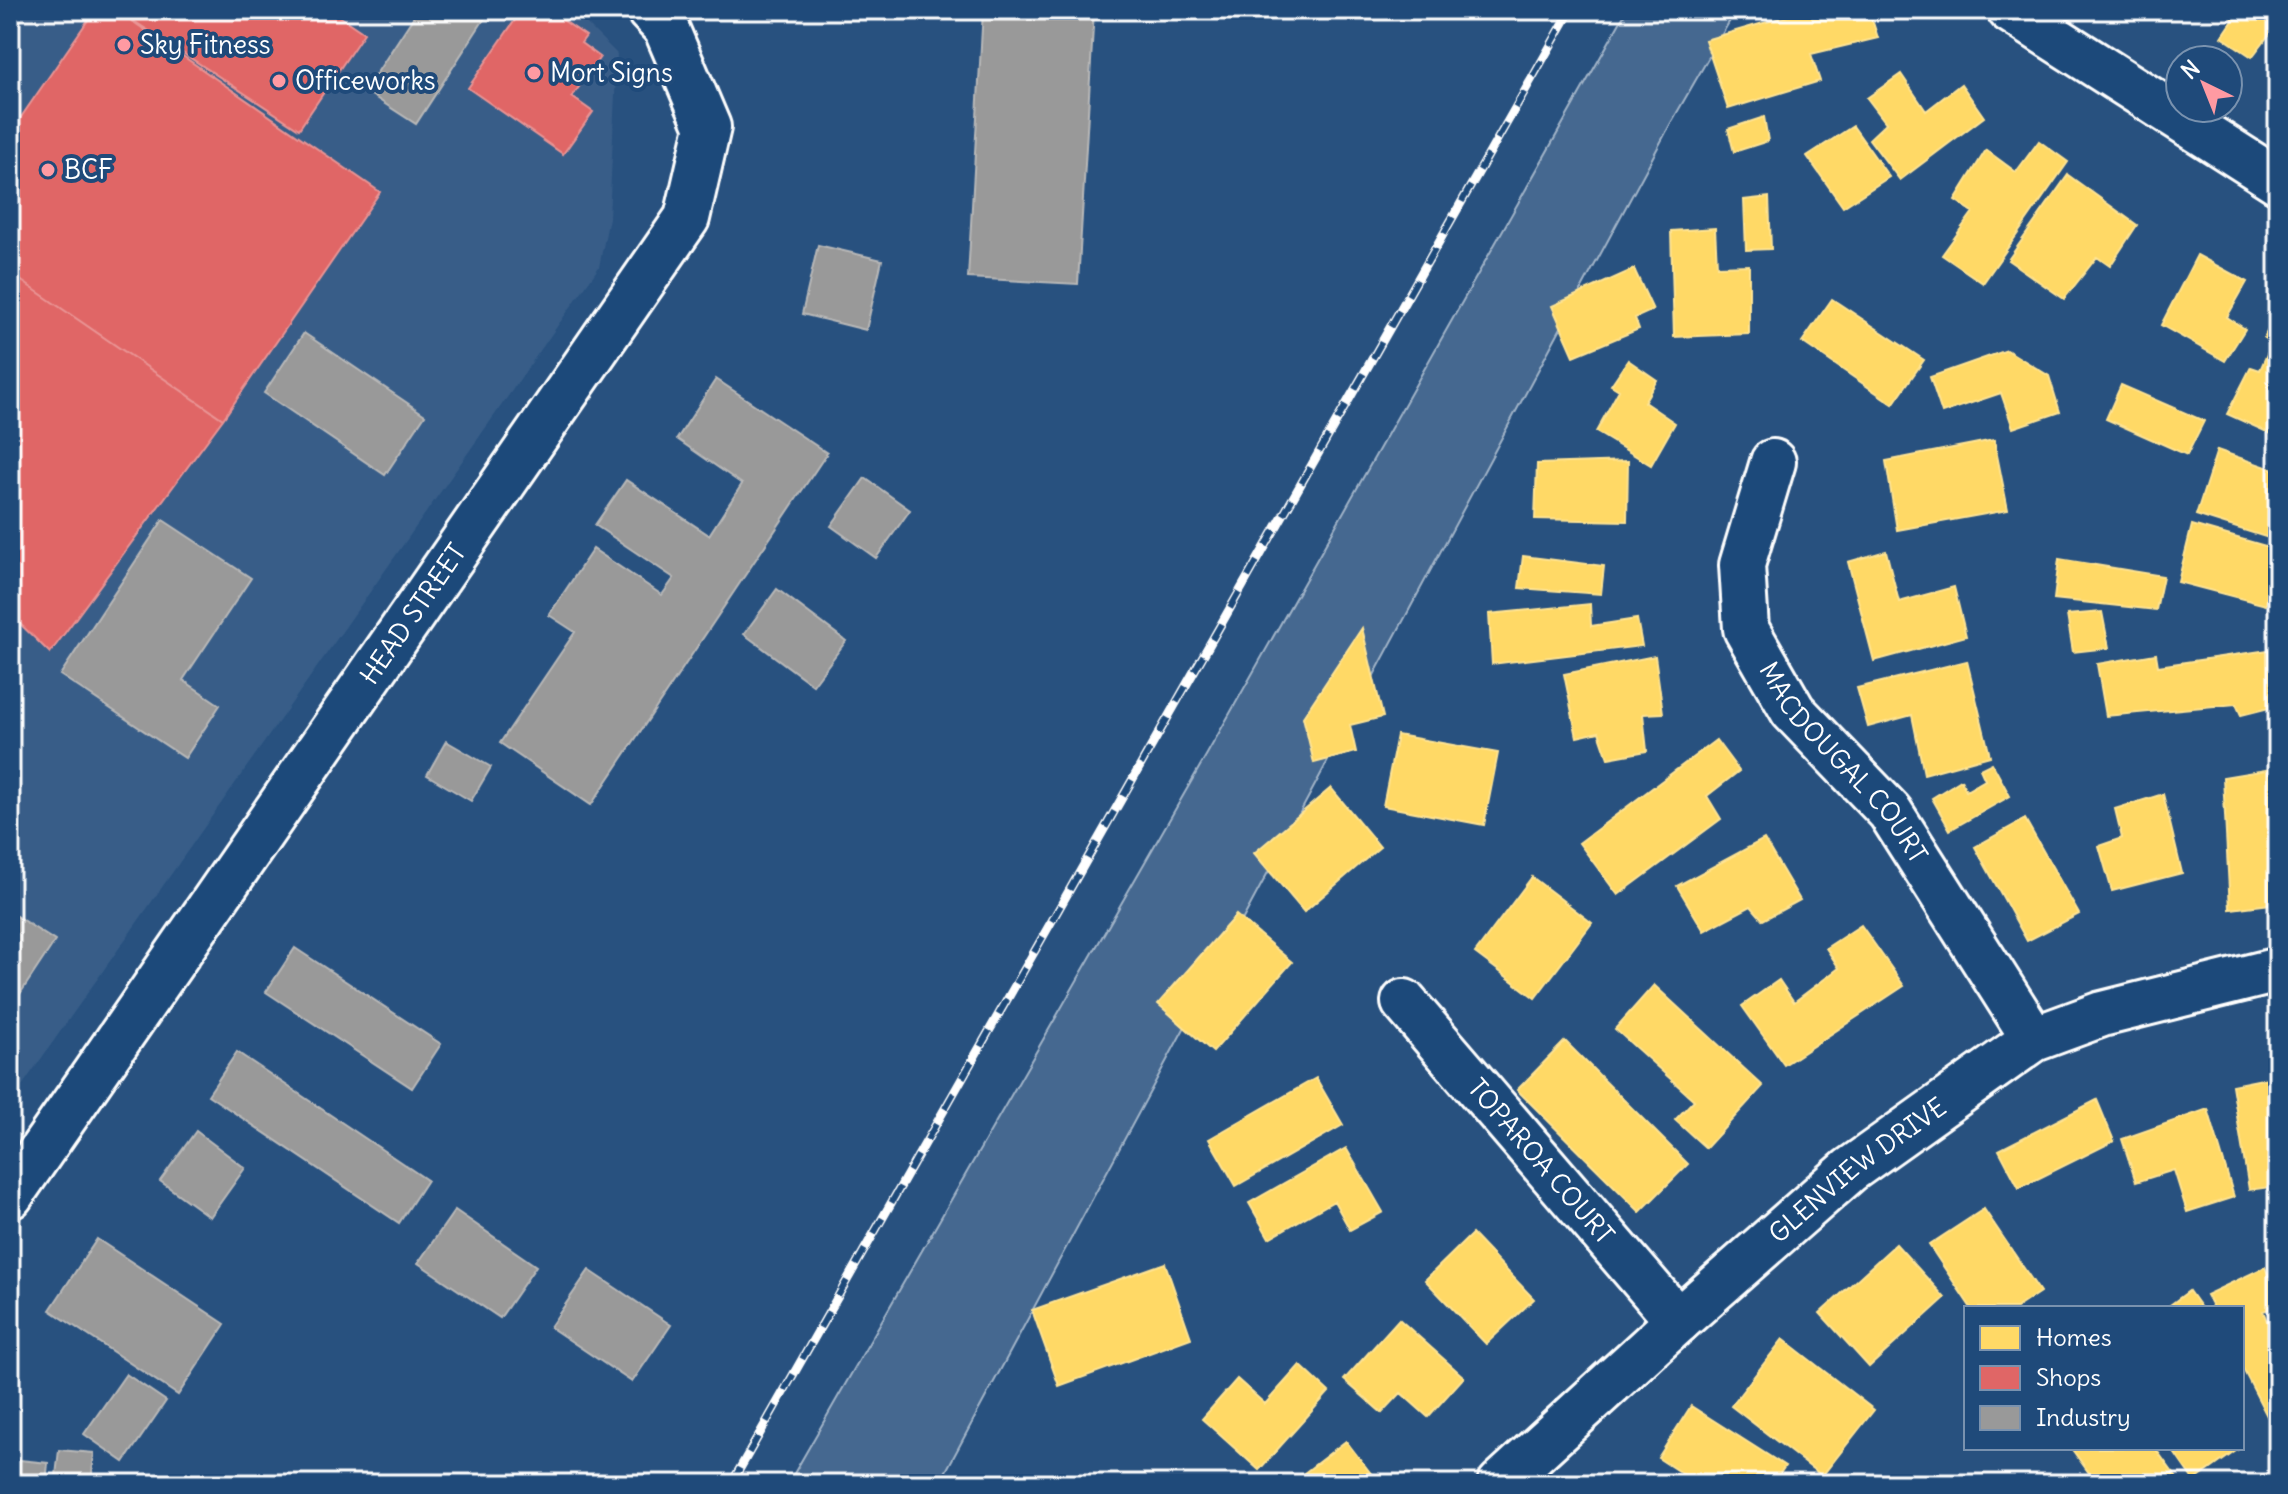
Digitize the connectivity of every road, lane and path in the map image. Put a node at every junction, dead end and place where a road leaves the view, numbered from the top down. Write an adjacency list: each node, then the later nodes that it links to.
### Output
1 (649, 10): 8 (street, HEAD STREET)
2 (2010, 10): 3 (street)
3 (2278, 181)
4 (1773, 462): 7 (street, MACDOUGAL COURT)
5 (2278, 970): 7 (street, GLENVIEW DRIVE)
6 (1404, 1002): 9 (street, TOPAROA COURT)
7 (2034, 1039): 9 (street, GLENVIEW DRIVE)
8 (10, 1196)
9 (1678, 1321): 10 (street, GLENVIEW DRIVE)
10 (1500, 1484)

